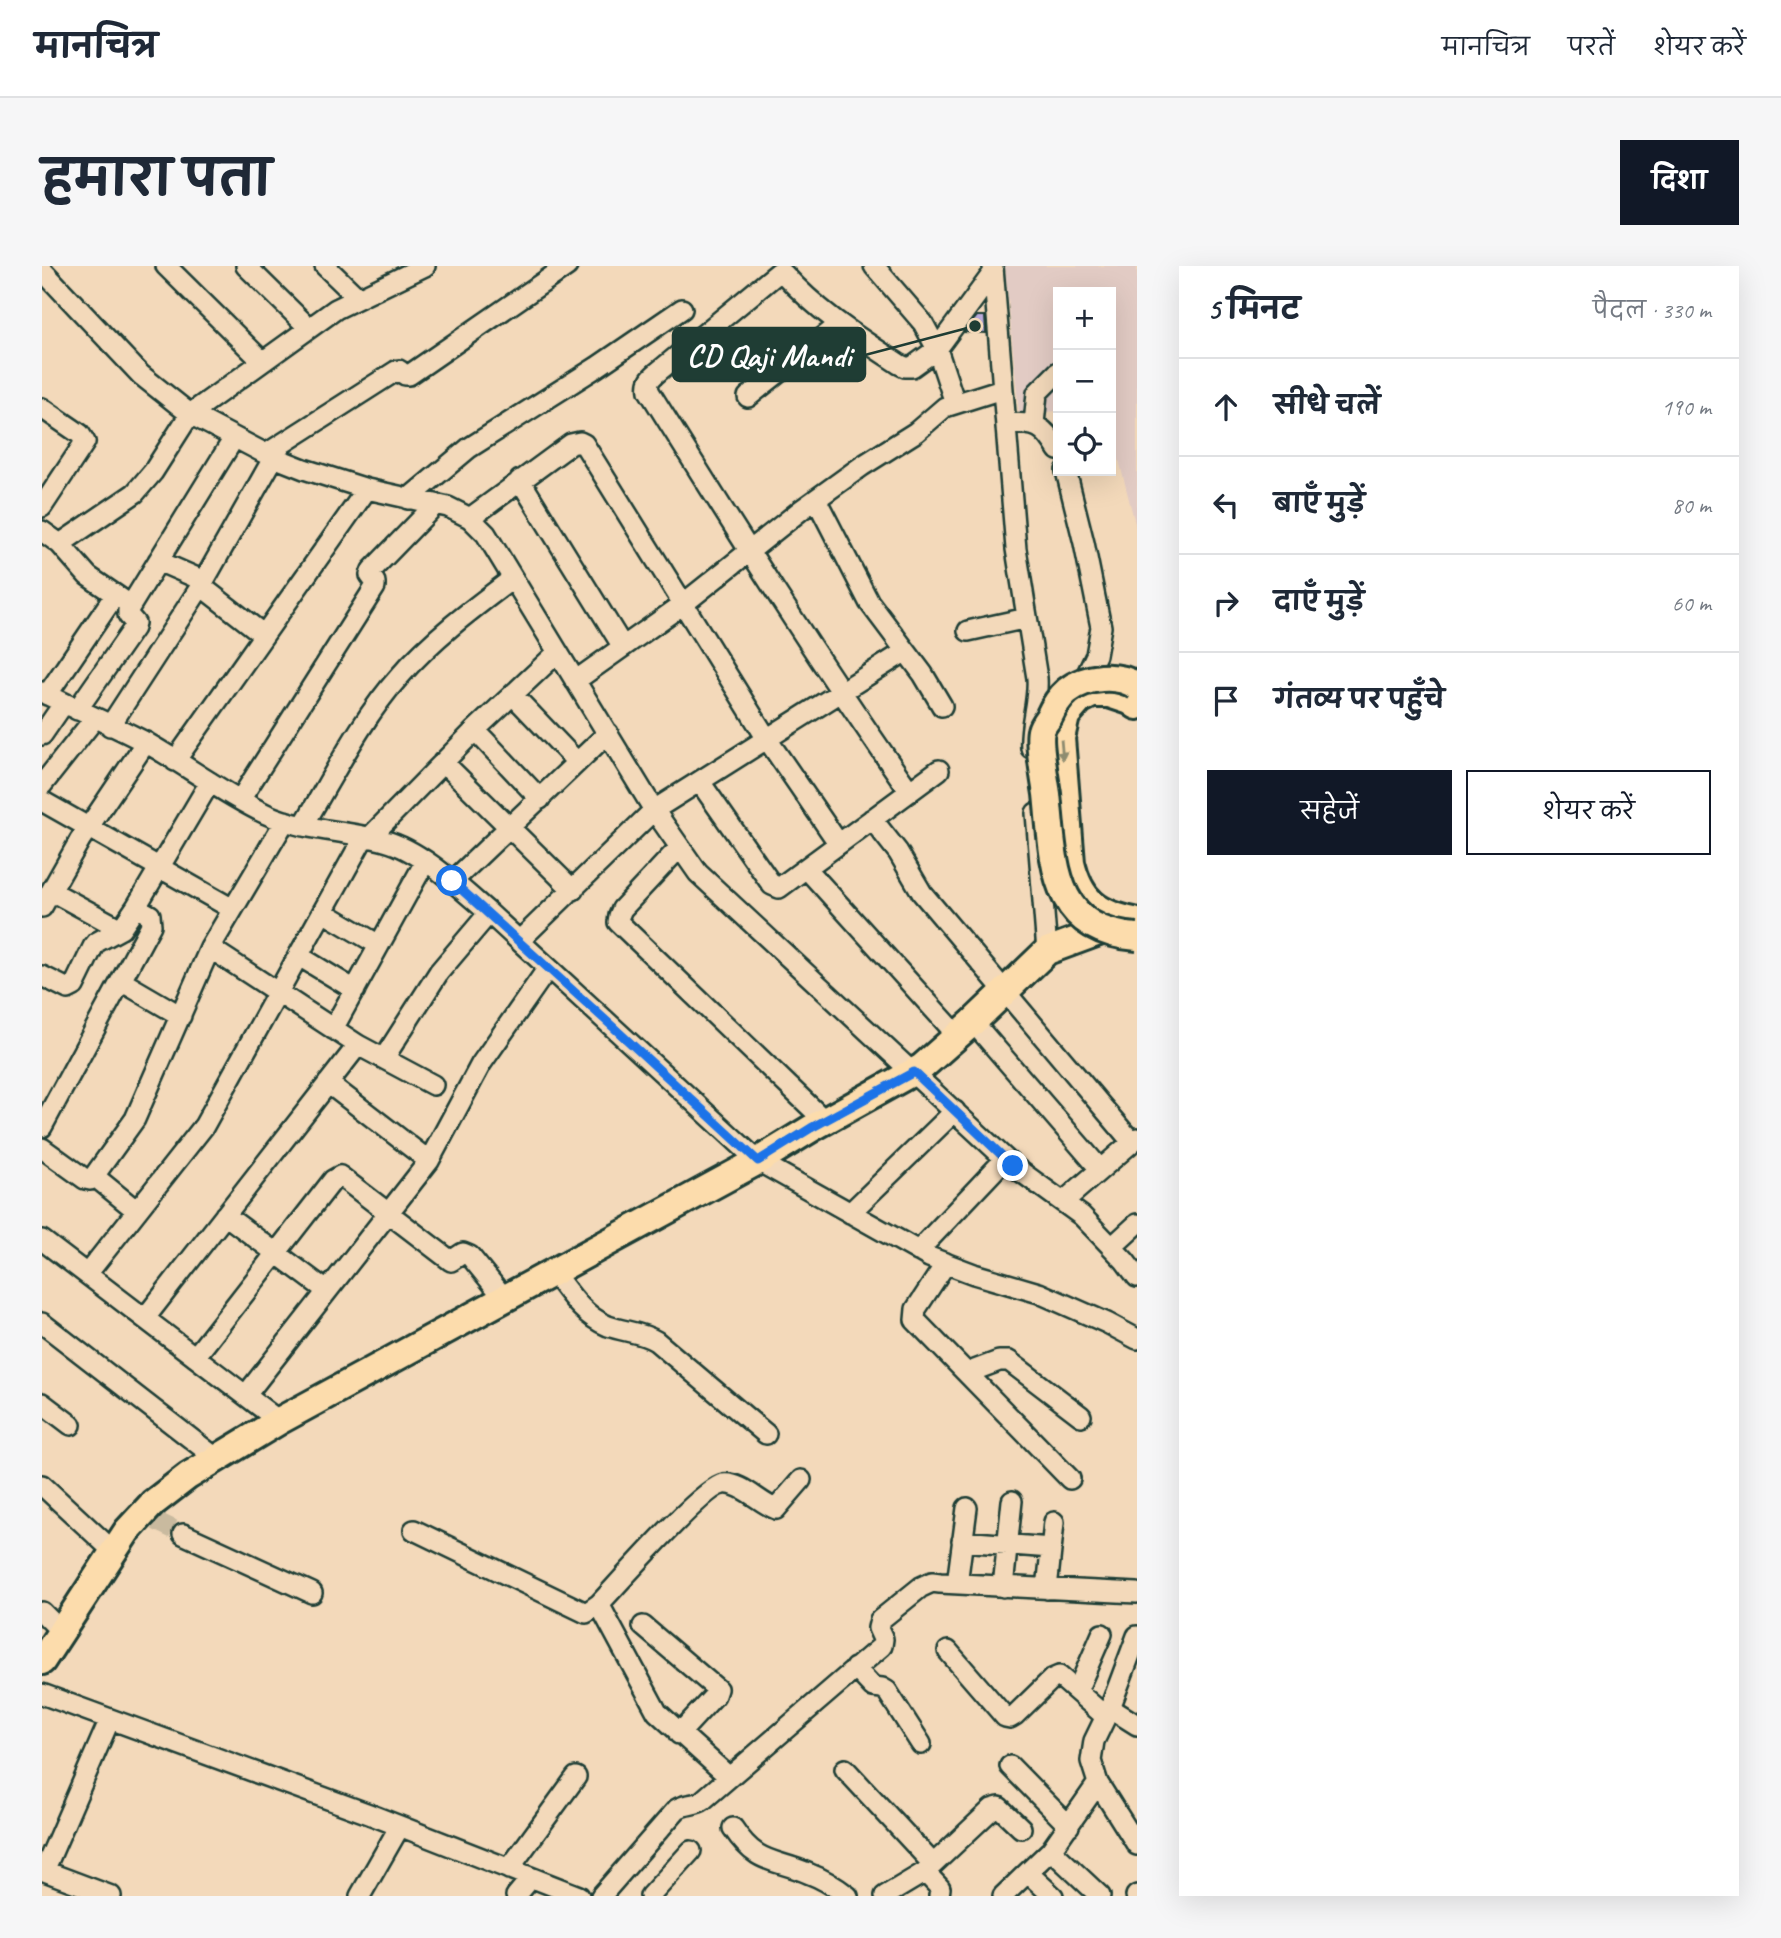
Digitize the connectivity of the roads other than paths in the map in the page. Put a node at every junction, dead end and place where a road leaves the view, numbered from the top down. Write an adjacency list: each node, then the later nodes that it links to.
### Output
1 (166, 266): 14 (street)
2 (246, 266): 12 (street)
3 (326, 266): 9 (street)
4 (567, 266): 25 (street)
5 (874, 266): 13 (street)
6 (418, 267): 9 (street)
7 (42, 270): 20 (street)
8 (993, 270): 13 (street); 16 (street)
9 (357, 297): 12 (street)
10 (682, 309): 29 (street)
11 (840, 324): 13 (street); 17 (street); 36 (street)
12 (309, 328): 14 (street)
13 (937, 349): 18 (street)
14 (262, 361): 20 (street)
15 (1053, 377): 22 (street)
16 (1002, 389): 18 (street); 21 (street)
17 (748, 397)
18 (955, 403): 30 (street)
19 (42, 408): 31 (street)
20 (190, 414): 23 (street); 35 (street)
21 (1006, 423): 22 (street); 42 (street)
22 (1034, 424): 24 (street)
23 (234, 438): 25 (street); 37 (street)
24 (1053, 443)
25 (270, 455): 28 (street); 39 (street)
26 (1067, 476): 48 (street)
27 (520, 480): 33 (street); 41 (street); 45 (street)
28 (367, 489): 29 (street); 44 (street)
29 (408, 499): 32 (street)
30 (816, 499): 36 (street); 46 (street)
31 (44, 500)
32 (436, 504): 33 (street); 70 (street)
33 (470, 518): 38 (street)
34 (42, 531): 35 (street)
35 (60, 544): 40 (street)
36 (749, 551): 41 (street); 51 (street)
37 (158, 561): 39 (street); 40 (street)
38 (512, 579): 47 (street); 74 (street)
39 (202, 583): 44 (street); 55 (street)
40 (123, 600): 55 (street); 55 (street)
41 (682, 605): 45 (street); 59 (street)
42 (1027, 618): 43 (street); 96 (street)
43 (968, 631)
44 (264, 635): 61 (street)
45 (623, 647): 49 (street)
46 (905, 651): 51 (street); 53 (street)
47 (557, 653): 49 (street); 52 (street)
48 (1084, 680): 50 (main road, bridge); 92 (main road, bridge)
49 (575, 681): 57 (street)
50 (1137, 687)
51 (841, 694): 59 (street); 68 (street)
52 (513, 695): 56 (street); 63 (street)
53 (942, 706)
54 (1137, 706): 90 (main road, one-way to 90)
55 (73, 707): 58 (street); 60 (street); 67 (street)
56 (475, 730): 62 (street); 69 (street)
57 (608, 733): 63 (street); 72 (street)
58 (42, 735)
59 (768, 739): 66 (street); 78 (street)
60 (146, 743): 61 (street); 76 (street)
61 (175, 761): 65 (street)
62 (443, 762): 75 (street); 77 (street)
63 (578, 762): 69 (street)
64 (939, 770): 68 (street)
65 (210, 782): 70 (street); 81 (street)
66 (700, 782): 72 (street); 82 (street)
67 (42, 785)
68 (910, 792): 73 (street)
69 (540, 799): 75 (street)
70 (240, 800): 74 (street)
71 (42, 801): 76 (street)
72 (654, 810): 79 (street); 84 (street)
73 (872, 819): 78 (street); 103 (street)
74 (294, 823): 77 (street); 87 (street)
75 (511, 828): 83 (street); 84 (street)
76 (88, 829): 81 (street); 85 (street)
77 (367, 837): 80 (street); 88 (street)
78 (839, 844): 82 (street)
79 (679, 848): 109 (street); 113 (street)
80 (425, 862): 83 (street); 94 (street)
81 (158, 868): 86 (street); 87 (street)
82 (806, 868): 106 (street)
83 (452, 881): 89 (street)
84 (573, 890): 93 (street)
85 (47, 899): 91 (street)
86 (135, 907): 91 (street); 100 (street)
87 (232, 908): 95 (street)
88 (323, 912): 94 (street); 97 (street)
89 (489, 913): 93 (street); 108 (street)
90 (1137, 923): 96 (main road)
91 (121, 929): 99 (street)
92 (1137, 937)
93 (519, 941): 98 (street)
94 (379, 945): 101 (street)
95 (210, 948): 102 (street); 104 (street)
96 (1047, 951): 103 (main road)
97 (299, 956): 101 (street); 102 (street)
98 (548, 968): 118 (street); 119 (street)
99 (43, 978)
100 (121, 981): 104 (street); 114 (street)
101 (355, 990): 105 (street)
102 (278, 993): 105 (street); 123 (street)
103 (1005, 993): 106 (main road); 115 (street)
104 (181, 1016): 121 (street)
105 (334, 1029): 107 (street)
106 (965, 1029): 109 (main road); 120 (street)
107 (358, 1045): 108 (street); 110 (street)
108 (384, 1058): 111 (street)
109 (914, 1072): 112 (street); 113 (main road)
110 (328, 1083): 118 (street); 126 (street)
111 (433, 1085)
112 (955, 1111): 117 (street); 125 (street)
113 (825, 1121): 119 (main road)
114 (42, 1127)
115 (1135, 1140): 120 (street)
116 (42, 1148): 121 (street)
117 (1005, 1159): 122 (street); 130 (street)
118 (429, 1161): 124 (street)
119 (758, 1161): 125 (street); 133 (main road)
120 (1100, 1169): 122 (street)
121 (94, 1176): 123 (street)
122 (1063, 1202): 128 (street)
123 (137, 1212): 134 (street)
124 (389, 1212): 131 (street); 136 (street); 137 (street)
125 (849, 1213): 130 (street)
126 (225, 1215): 131 (street); 138 (street)
127 (1137, 1224): 128 (street)
128 (1112, 1247): 135 (street)
129 (45, 1248): 134 (street)
130 (918, 1251): 132 (street)
131 (276, 1253): 136 (street); 141 (street)
132 (946, 1263): 140 (street); 142 (street)
133 (554, 1272): 137 (main road); 148 (street)
134 (87, 1274): 138 (street)
135 (1137, 1277)
136 (327, 1291): 143 (street)
137 (505, 1299): 146 (main road)
138 (145, 1318): 141 (street)
139 (42, 1323): 149 (street)
140 (1137, 1339)
141 (195, 1357): 143 (street)
142 (967, 1374): 145 (street); 150 (street)
143 (246, 1395): 146 (street)
144 (42, 1403): 147 (street)
145 (1081, 1416)
146 (279, 1421): 149 (main road)
147 (71, 1425)
148 (765, 1434)
149 (216, 1458): 161 (main road)
150 (1070, 1479)
151 (801, 1480): 167 (street)
152 (42, 1485): 161 (street)
153 (1012, 1501): 159 (street)
154 (967, 1508): 158 (street)
155 (1054, 1522): 160 (street)
156 (414, 1530): 167 (street)
157 (183, 1534): 165 (street)
158 (962, 1541): 159 (street); 162 (street)
159 (1007, 1545): 160 (street); 163 (street)
160 (1051, 1548): 164 (street)
161 (112, 1550): 170 (main road)
162 (957, 1584): 163 (street); 175 (street)
163 (1003, 1587): 164 (street)
164 (1047, 1589): 166 (street)
165 (313, 1593)
166 (1137, 1593)
167 (598, 1604): 182 (street)
168 (42, 1612): 170 (street)
169 (643, 1626): 182 (street)
170 (61, 1631): 174 (main road)
171 (1102, 1634): 177 (street)
172 (1136, 1641): 176 (street)
173 (948, 1651): 177 (street)
174 (42, 1661)
175 (855, 1668): 183 (street); 187 (street)
176 (1130, 1678): 179 (street)
177 (1077, 1691): 179 (street)
178 (42, 1695): 180 (street)
179 (1108, 1713): 181 (street); 188 (street)
180 (110, 1719): 189 (street); 198 (street)
181 (1137, 1725)
182 (679, 1734): 187 (street)
183 (921, 1744)
184 (1010, 1766): 190 (street)
185 (845, 1769): 196 (street)
186 (576, 1777): 197 (street)
187 (729, 1777): 205 (street)
188 (1098, 1783): 190 (street); 193 (street)
189 (400, 1826): 197 (street); 202 (street)
190 (1069, 1826): 194 (street)
191 (733, 1828): 207 (street)
192 (1021, 1828): 196 (street)
193 (1137, 1843)
194 (1051, 1850): 199 (street); 212 (street)
195 (691, 1851): 206 (street)
196 (929, 1868): 208 (street); 209 (street)
197 (509, 1869): 200 (street)
198 (43, 1871): 201 (street)
199 (1028, 1873): 210 (street); 211 (street)
200 (531, 1878): 203 (street); 204 (street)
201 (111, 1896)
202 (360, 1896)
203 (516, 1896)
204 (579, 1896)
205 (601, 1896)
206 (650, 1896)
207 (848, 1896)
208 (885, 1896)
209 (939, 1896)
210 (1000, 1896)
211 (1053, 1896)
212 (1100, 1896)

